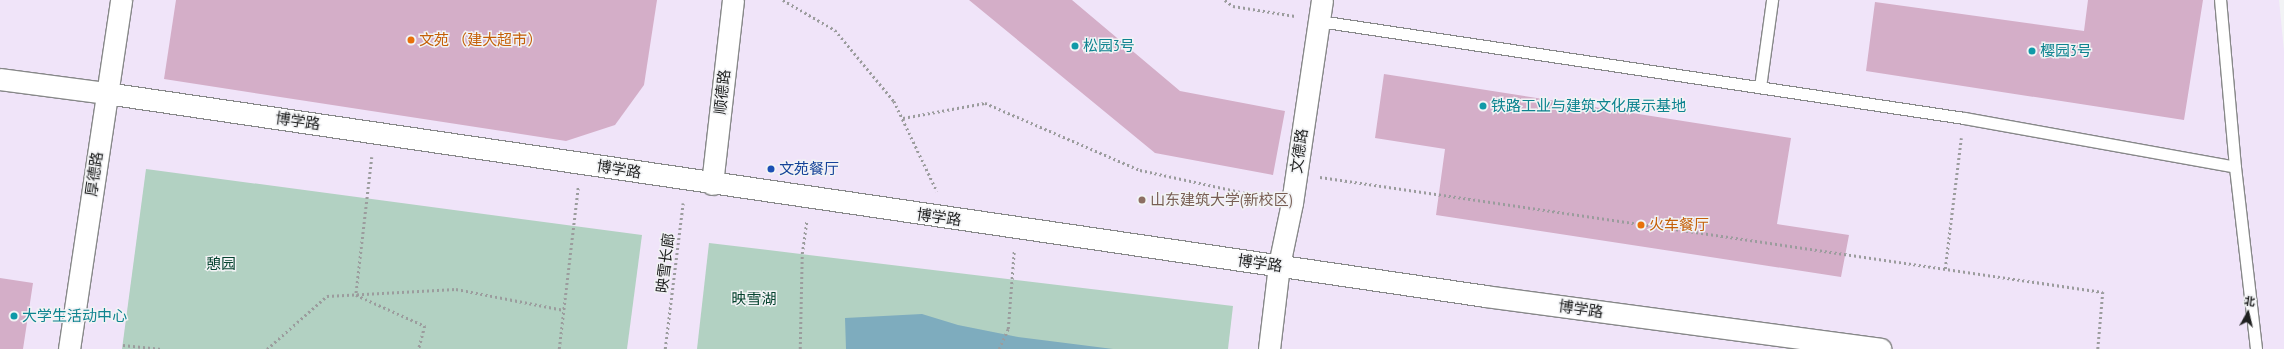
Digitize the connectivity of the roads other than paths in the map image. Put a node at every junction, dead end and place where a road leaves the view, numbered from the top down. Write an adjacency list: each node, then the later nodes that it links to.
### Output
1 (121, 0): 9 (street, 厚德路)
2 (733, 0): 11 (street, 顺德路)
3 (1322, 0): 6 (street, 文德路)
4 (1772, 0): 8 (lane)
5 (2220, 0): 10 (lane)
6 (1319, 20): 8 (lane); 12 (street, 文德路)
7 (0, 79): 9 (street, 博学路)
8 (1760, 87): 10 (lane)
9 (106, 93): 11 (street, 博学路); 14 (street, 厚德路)
10 (2235, 167): 17 (lane)
11 (712, 184): 12 (street, 博学路)
12 (1279, 265): 13 (street, 博学路); 15 (street, 文德路)
13 (1820, 345): 16 (street, 博学路)
14 (69, 349)
15 (1269, 349)
16 (1880, 349)
17 (2256, 349)

